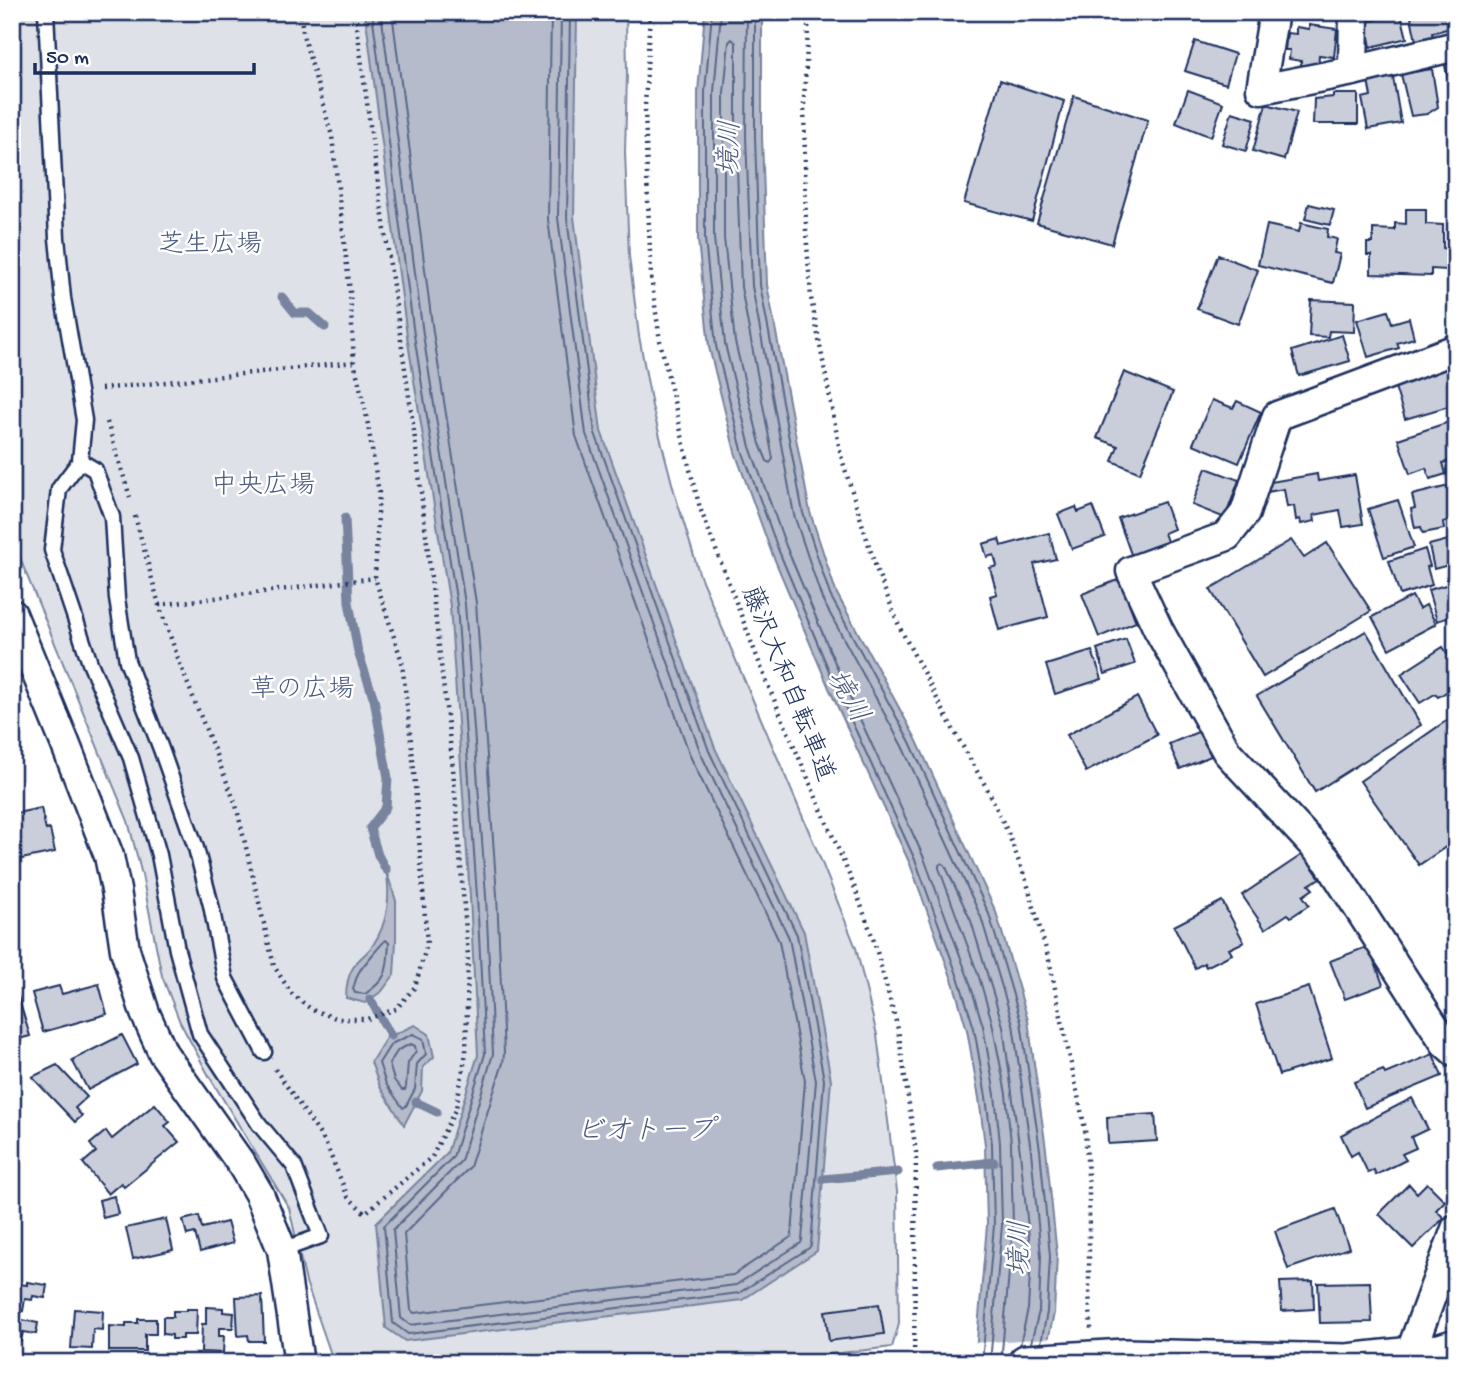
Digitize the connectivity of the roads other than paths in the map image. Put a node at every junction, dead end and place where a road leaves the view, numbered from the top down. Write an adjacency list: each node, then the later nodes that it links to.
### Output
1 (46, 12): 7 (lane)
2 (1274, 12): 5 (street)
3 (1354, 12): 5 (street)
4 (1456, 46): 5 (street)
5 (1353, 71)
6 (1456, 349): 10 (street)
7 (80, 461): 9 (lane); 12 (lane)
8 (12, 614): 12 (street)
9 (264, 1052)
10 (1456, 1053)
11 (1456, 1228): 14 (street)
12 (282, 1250): 18 (street)
13 (1456, 1347): 14 (street)
14 (1410, 1358): 17 (street)
15 (1087, 1360): 16 (street); 19 (street)
16 (1250, 1361): 17 (street)
17 (1347, 1362)
18 (299, 1363)
19 (1026, 1363)

